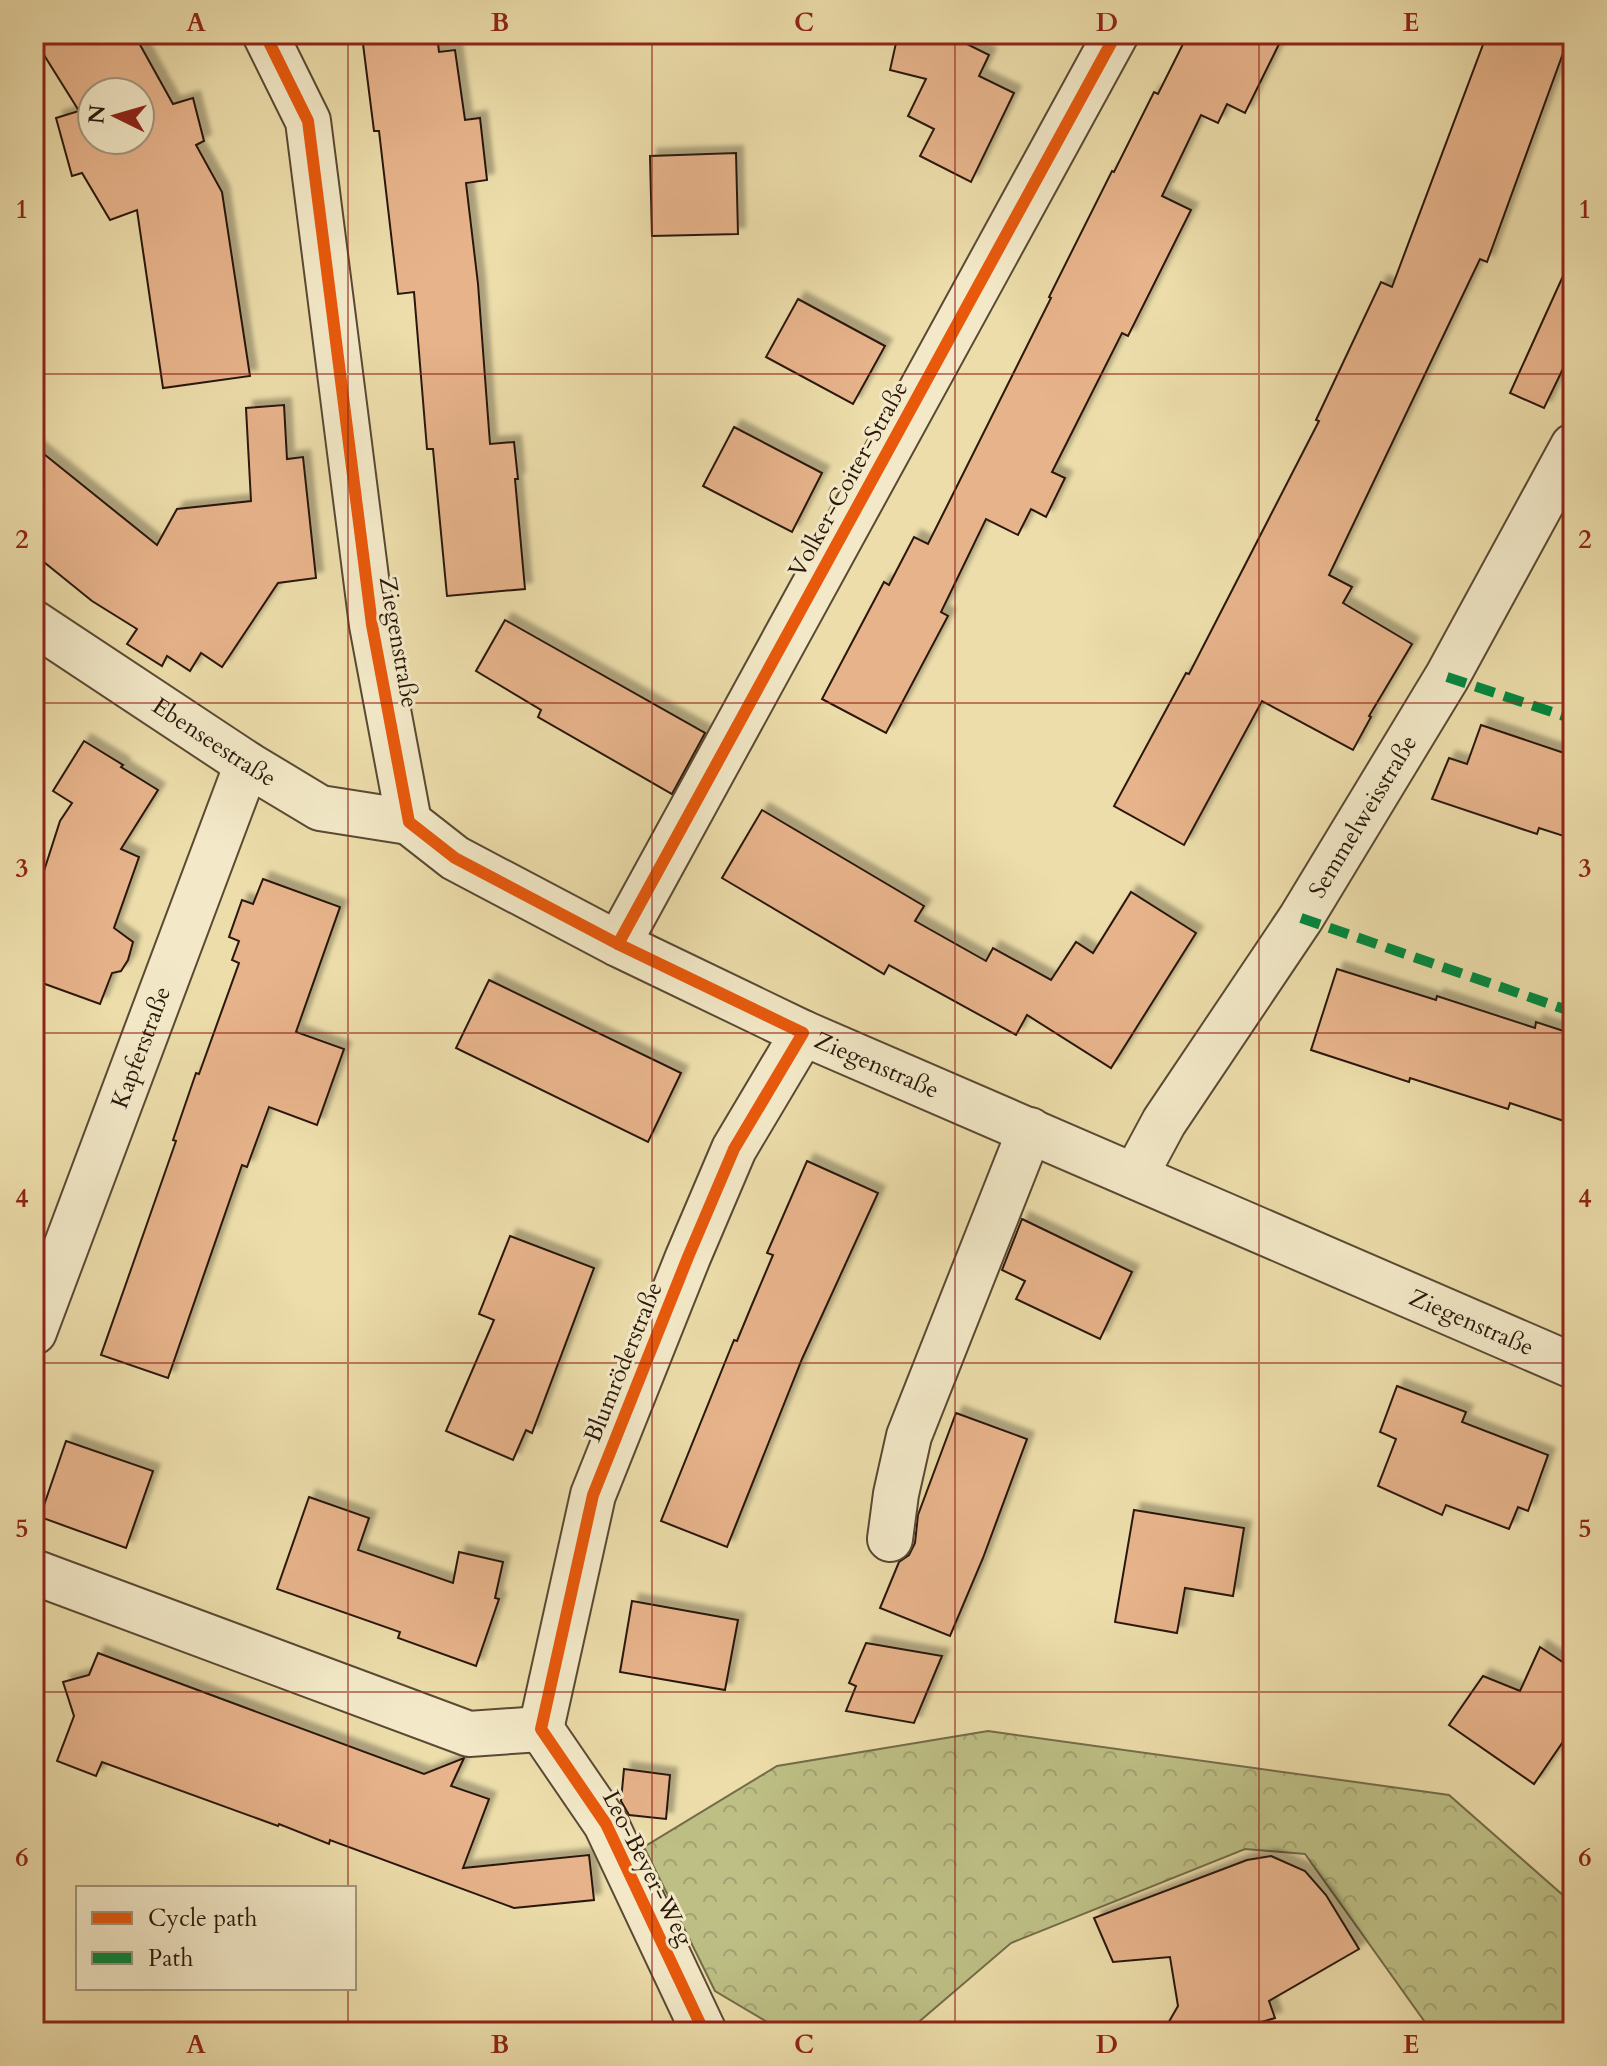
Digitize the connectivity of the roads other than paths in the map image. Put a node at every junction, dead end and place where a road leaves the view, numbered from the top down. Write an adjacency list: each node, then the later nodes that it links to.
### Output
1 (265, 34): 6 (street, Ziegenstraße)
2 (1116, 34): 7 (street, Volker-Coiter-Straße)
3 (1573, 446): 10 (street, Semmelweisstraße)
4 (34, 623): 5 (street, Ebenseestraße)
5 (247, 764): 6 (street, Ebenseestraße); 11 (street, Kapferstraße)
6 (409, 822): 7 (street, Ziegenstraße)
7 (618, 944): 8 (street, Ziegenstraße)
8 (803, 1033): 9 (street, Ziegenstraße); 15 (street, Blumröderstraße)
9 (1030, 1130): 10 (street, Ziegenstraße); 13 (street)
10 (1135, 1176): 12 (street, Ziegenstraße)
11 (34, 1332)
12 (1573, 1366)
13 (890, 1539)
14 (34, 1572): 15 (street)
15 (541, 1729): 16 (street, Leo-Beyer-Weg)
16 (704, 2032)

